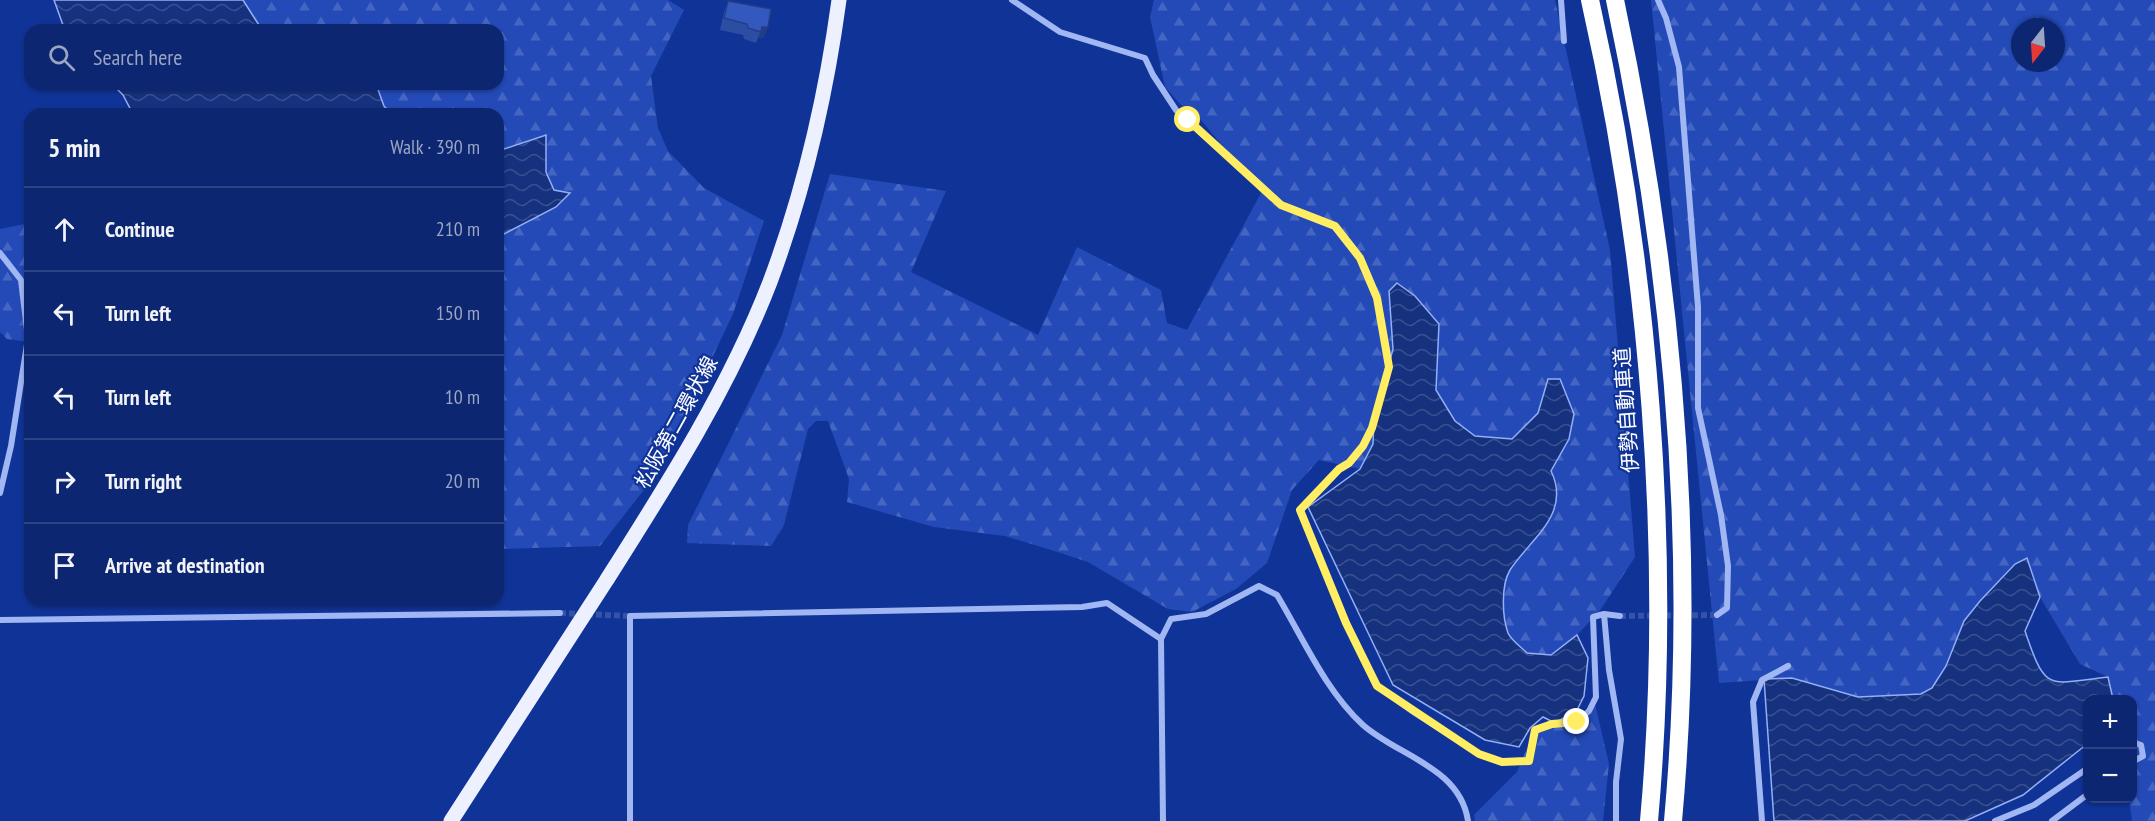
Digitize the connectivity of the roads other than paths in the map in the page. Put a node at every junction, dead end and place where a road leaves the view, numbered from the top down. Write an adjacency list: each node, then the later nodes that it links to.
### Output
1 (839, 0): 23 (main road, 松阪第二環状線)
2 (1012, 0): 13 (street)
3 (1561, 0): 7 (street)
4 (1590, 0): 28 (highway, 伊勢自動車道)
5 (1615, 0): 29 (highway)
6 (1658, 0): 14 (street)
7 (1564, 41)
8 (0, 254): 9 (street)
9 (24, 305)
10 (24, 363): 11 (street)
11 (0, 493)
12 (560, 613): 16 (street)
13 (1604, 614): 15 (street); 27 (street)
14 (1717, 615)
15 (1620, 616)
16 (0, 620)
17 (1161, 639): 24 (street); 25 (street); 26 (street)
18 (1788, 666): 30 (street)
19 (2137, 744): 20 (street)
20 (2137, 760)
21 (2083, 771): 31 (street)
22 (2083, 798): 32 (street)
23 (451, 821)
24 (630, 821)
25 (1163, 821)
26 (1468, 821)
27 (1616, 821)
28 (1649, 821)
29 (1673, 821)
30 (1762, 821)
31 (1995, 821)
32 (2052, 821)

